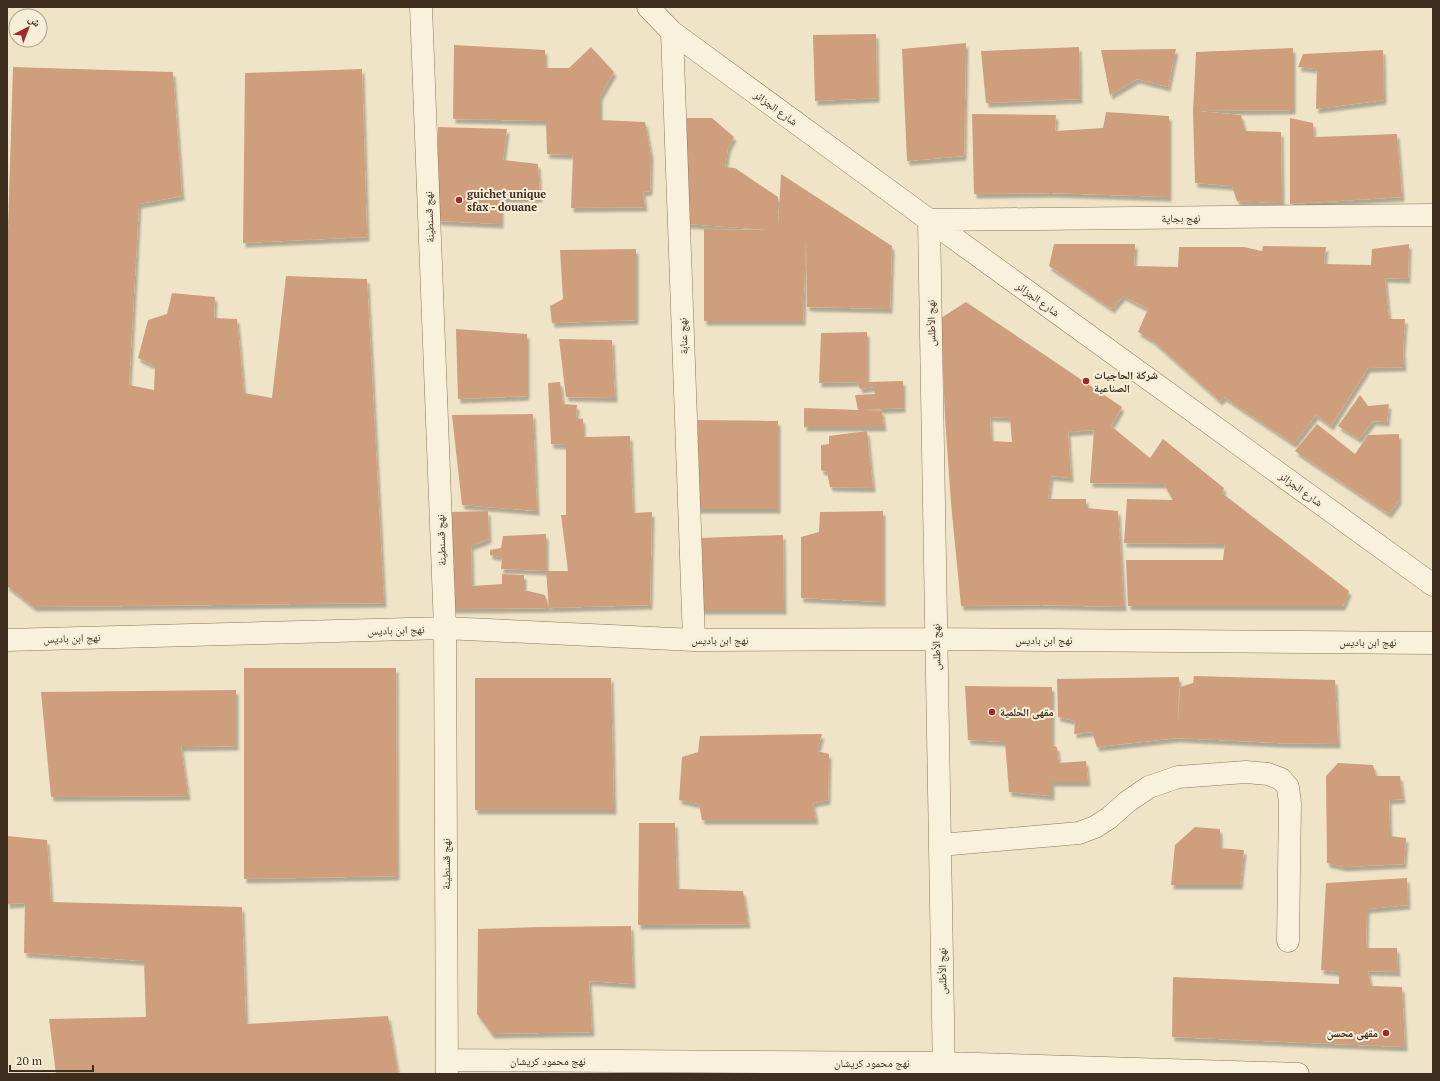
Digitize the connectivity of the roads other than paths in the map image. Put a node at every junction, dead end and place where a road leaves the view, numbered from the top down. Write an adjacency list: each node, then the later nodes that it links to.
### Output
1 (420, 7): 7 (street, نهج قسنطينة)
2 (648, 7): 3 (street, شارع الجزائر)
3 (672, 32): 5 (street, شارع الجزائر); 10 (street, نهج عنابة)
4 (1433, 215): 5 (street, نهج بجاية)
5 (929, 220): 6 (street, شارع الجزائر); 8 (street, نهج الأطلس)
6 (1433, 585)
7 (445, 628): 9 (street, نهج ابن باديس); 10 (street, نهج ابن باديس); 14 (street, نهج قسنطينة)
8 (936, 639): 10 (street, نهج ابن باديس); 11 (street, نهج ابن باديس); 12 (street, نهج الأطلس)
9 (7, 640)
10 (694, 640)
11 (1433, 643)
12 (940, 845): 13 (street); 15 (street, نهج الأطلس)
13 (1288, 941)
14 (447, 1067): 15 (street, نهج محمود كريشان)
15 (944, 1069): 16 (street, نهج محمود كريشان)
16 (1298, 1074)

